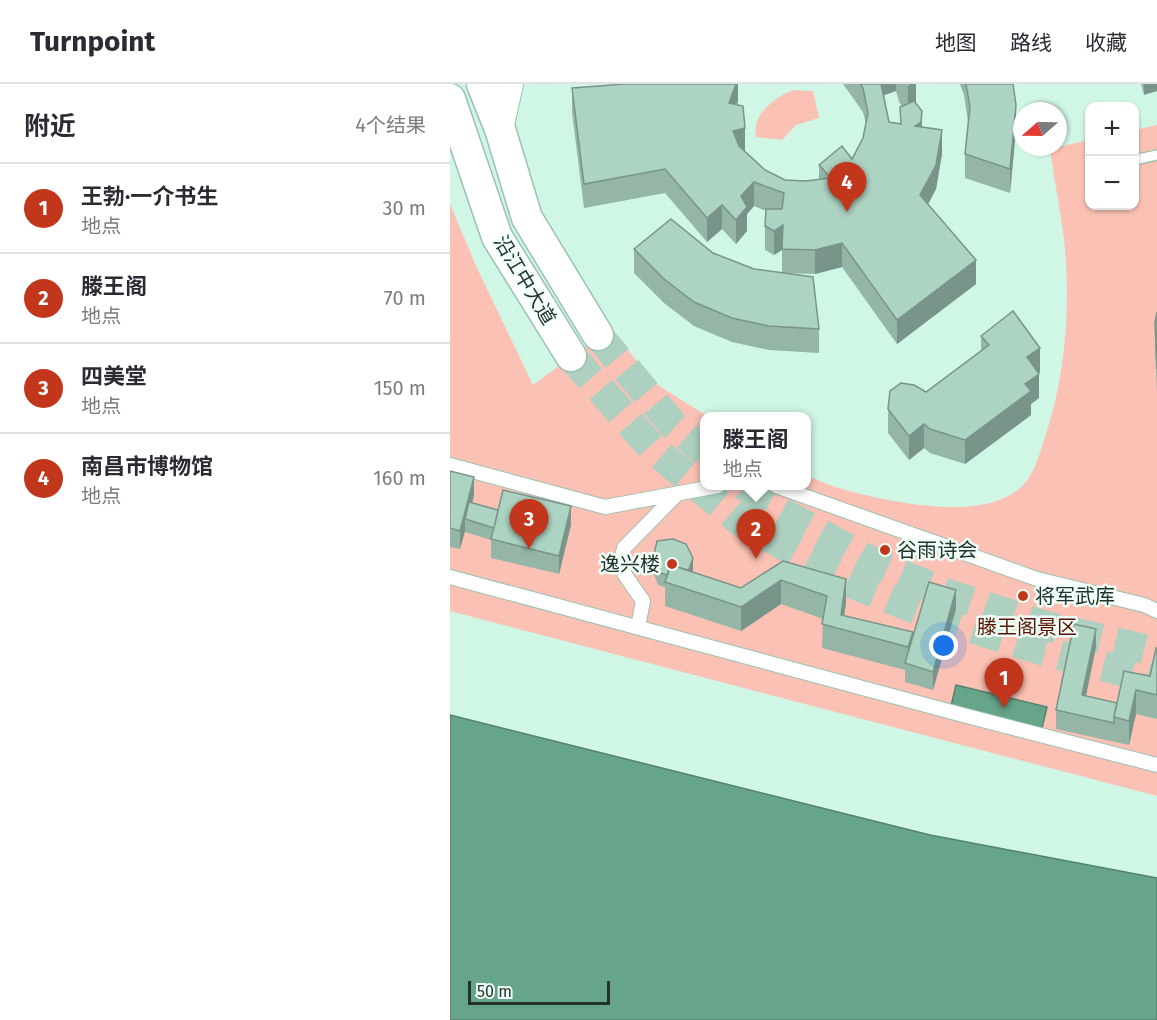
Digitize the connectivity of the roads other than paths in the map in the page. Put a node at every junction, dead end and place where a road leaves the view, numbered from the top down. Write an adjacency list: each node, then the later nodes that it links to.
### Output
1 (482, 84): 4 (highway, 沿江中大道)
2 (510, 84): 4 (main road)
3 (450, 99): 8 (highway, 沿江中大道)
4 (500, 129): 7 (highway, 沿江中大道)
5 (1157, 155): 6 (lane)
6 (1139, 159)
7 (598, 335)
8 (571, 356)
9 (450, 465): 12 (street)
10 (700, 489): 12 (street)
11 (787, 490): 14 (street)
12 (678, 493): 15 (street)
13 (450, 577): 15 (street)
14 (1157, 611)
15 (638, 627): 16 (street)
16 (1157, 765)

